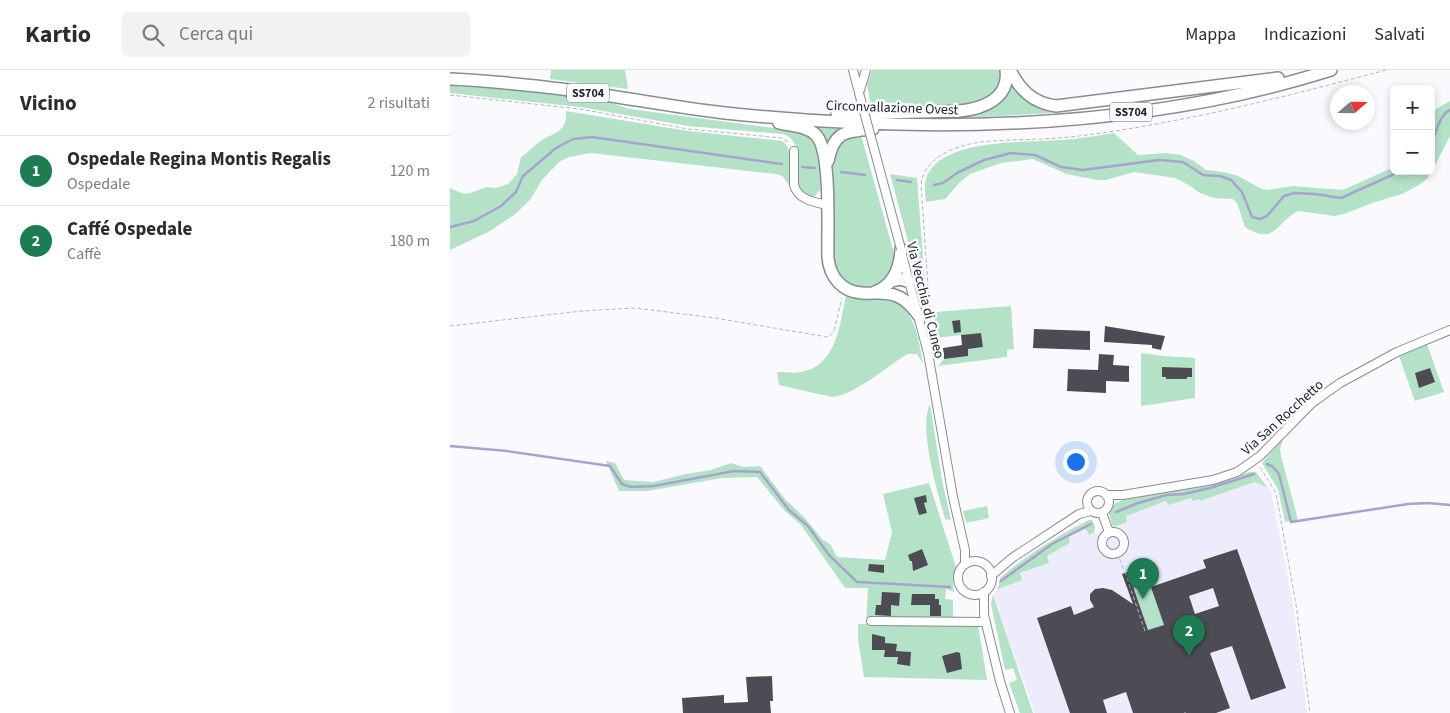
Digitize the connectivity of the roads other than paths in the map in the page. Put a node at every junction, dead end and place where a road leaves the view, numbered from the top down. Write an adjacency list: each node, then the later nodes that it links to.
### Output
1 (853, 70): 7 (street, Via Vecchia di Cuneo)
2 (866, 70): 7 (street)
3 (1006, 70): 9 (highway)
4 (1010, 70): 5 (highway)
5 (1329, 71): 10 (highway, Circonvallazione Ovest / SS704)
6 (450, 79): 8 (highway, Circonvallazione Ovest / SS704)
7 (859, 93): 14 (street, Via Vecchia di Cuneo, bridge)
8 (725, 112): 9 (highway, Circonvallazione Ovest / SS704); 12 (highway)
9 (796, 118): 10 (highway, Circonvallazione Ovest / SS704)
10 (931, 125): 12 (highway)
11 (794, 151): 13 (street)
12 (827, 166): 13 (highway)
13 (827, 205): 17 (highway)
14 (901, 249): 15 (highway); 16 (street, Via Vecchia di Cuneo)
15 (892, 281): 16 (highway); 17 (highway)
16 (910, 284): 18 (highway); 19 (street, Via Vecchia di Cuneo)
17 (873, 293): 18 (highway)
18 (896, 296): 19 (highway)
19 (920, 317): 27 (street, Via Vecchia di Cuneo)
20 (1450, 330): 22 (street, Via San Rocchetto)
21 (1106, 495): 22 (street, Via San Rocchetto); 23 (street); 24 (street, Via San Rocchetto)
22 (1123, 495): 23 (street, Via San Rocchetto)
23 (1109, 504): 25 (street, Via San Rocchetto)
24 (1089, 507): 25 (street, Via San Rocchetto); 28 (street, Via San Rocchetto)
25 (1102, 513): 26 (street)
26 (1109, 532): 26 (street)
27 (963, 538): 29 (street, Via Vecchia di Cuneo); 30 (street, Via Vecchia di Cuneo)
28 (1012, 558): 31 (street, Via San Rocchetto); 32 (street, Via San Rocchetto)
29 (974, 561): 30 (street); 31 (street)
30 (965, 563): 34 (street, Via Vecchia di Cuneo)
31 (985, 564): 32 (street)
32 (991, 576): 33 (street, Via Vecchia di Cuneo)
33 (984, 592): 34 (street); 35 (street, Via Vecchia di Cuneo)
34 (973, 594): 35 (street, Via Vecchia di Cuneo)
35 (985, 619): 36 (street); 37 (street, Via Vecchia di Cuneo)
36 (871, 621)
37 (1010, 713)

